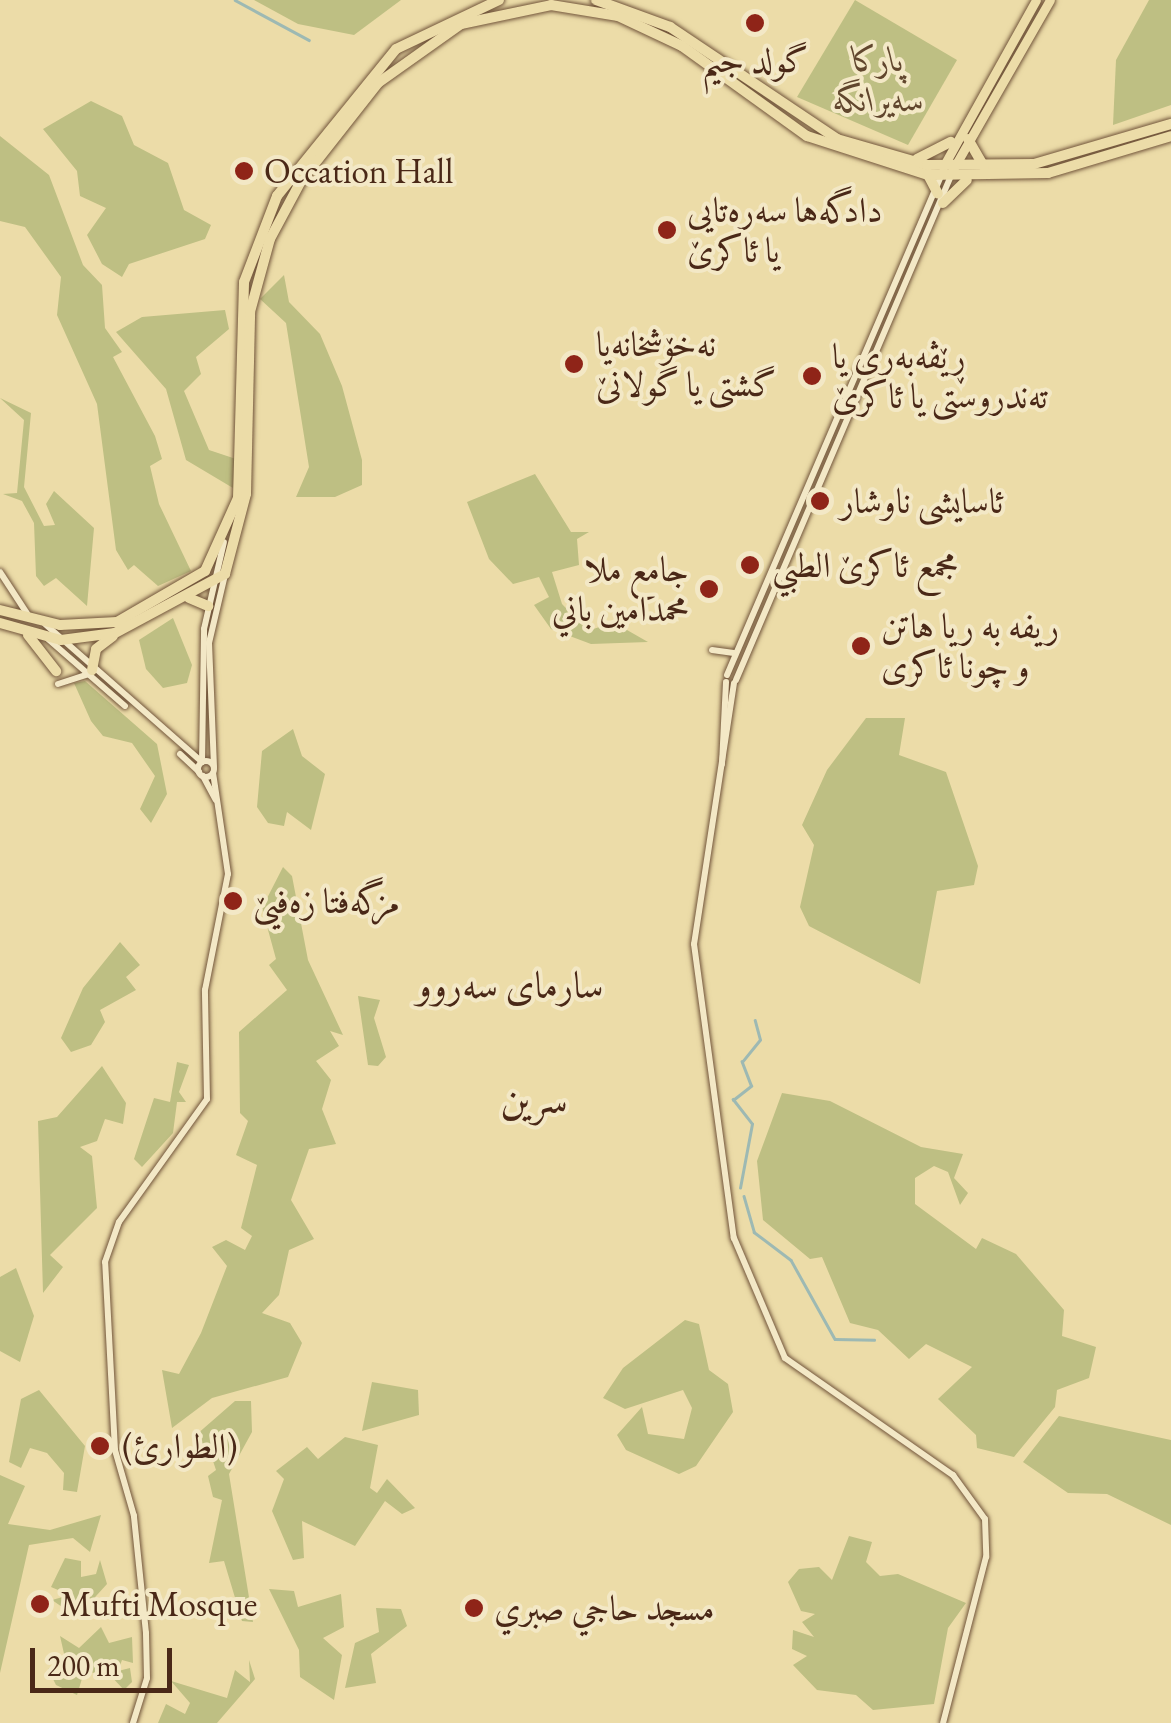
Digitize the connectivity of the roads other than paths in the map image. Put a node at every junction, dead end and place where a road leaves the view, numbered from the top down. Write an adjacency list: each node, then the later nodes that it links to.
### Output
1 (499, 0): 7 (highway)
2 (596, 0): 12 (highway)
3 (1036, 0): 5 (main road)
4 (1050, 0): 6 (main road)
5 (1007, 49): 6 (main road); 11 (main road)
6 (1017, 55): 10 (main road)
7 (348, 111): 15 (highway); 20 (highway); 23 (highway)
8 (1162, 124): 13 (highway)
9 (1171, 136): 16 (highway)
10 (968, 139): 13 (highway); 14 (main road)
11 (951, 142): 12 (highway); 14 (main road)
12 (908, 160): 14 (highway)
13 (985, 168): 14 (highway)
14 (947, 172): 15 (highway); 16 (highway); 17 (street)
15 (928, 175): 17 (highway)
16 (969, 178): 17 (highway)
17 (941, 198): 18 (street); 19 (street)
18 (870, 347): 19 (street); 35 (street)
19 (880, 352): 38 (street)
20 (224, 542): 21 (highway); 23 (street)
21 (205, 571): 23 (highway); 28 (highway)
22 (0, 572): 24 (street)
23 (220, 576): 25 (highway); 26 (street); 41 (street)
24 (2, 589): 28 (street)
25 (188, 598): 26 (highway); 31 (highway)
26 (208, 606): 40 (street)
27 (0, 610): 28 (highway)
28 (38, 620): 33 (street)
29 (0, 623): 30 (highway)
30 (20, 628): 32 (highway); 36 (highway)
31 (123, 631): 33 (highway); 37 (highway)
32 (48, 638): 33 (highway); 37 (street)
33 (61, 640): 37 (street)
34 (712, 650): 35 (street)
35 (734, 653): 38 (street)
36 (56, 671)
37 (90, 672): 39 (street); 40 (street); 42 (street)
38 (731, 680): 45 (street)
39 (58, 684)
40 (202, 762): 41 (street); 42 (street)
41 (214, 770): 42 (street); 43 (street)
42 (201, 774): 43 (street)
43 (216, 801): 44 (street)
44 (133, 1723)
45 (943, 1723)

